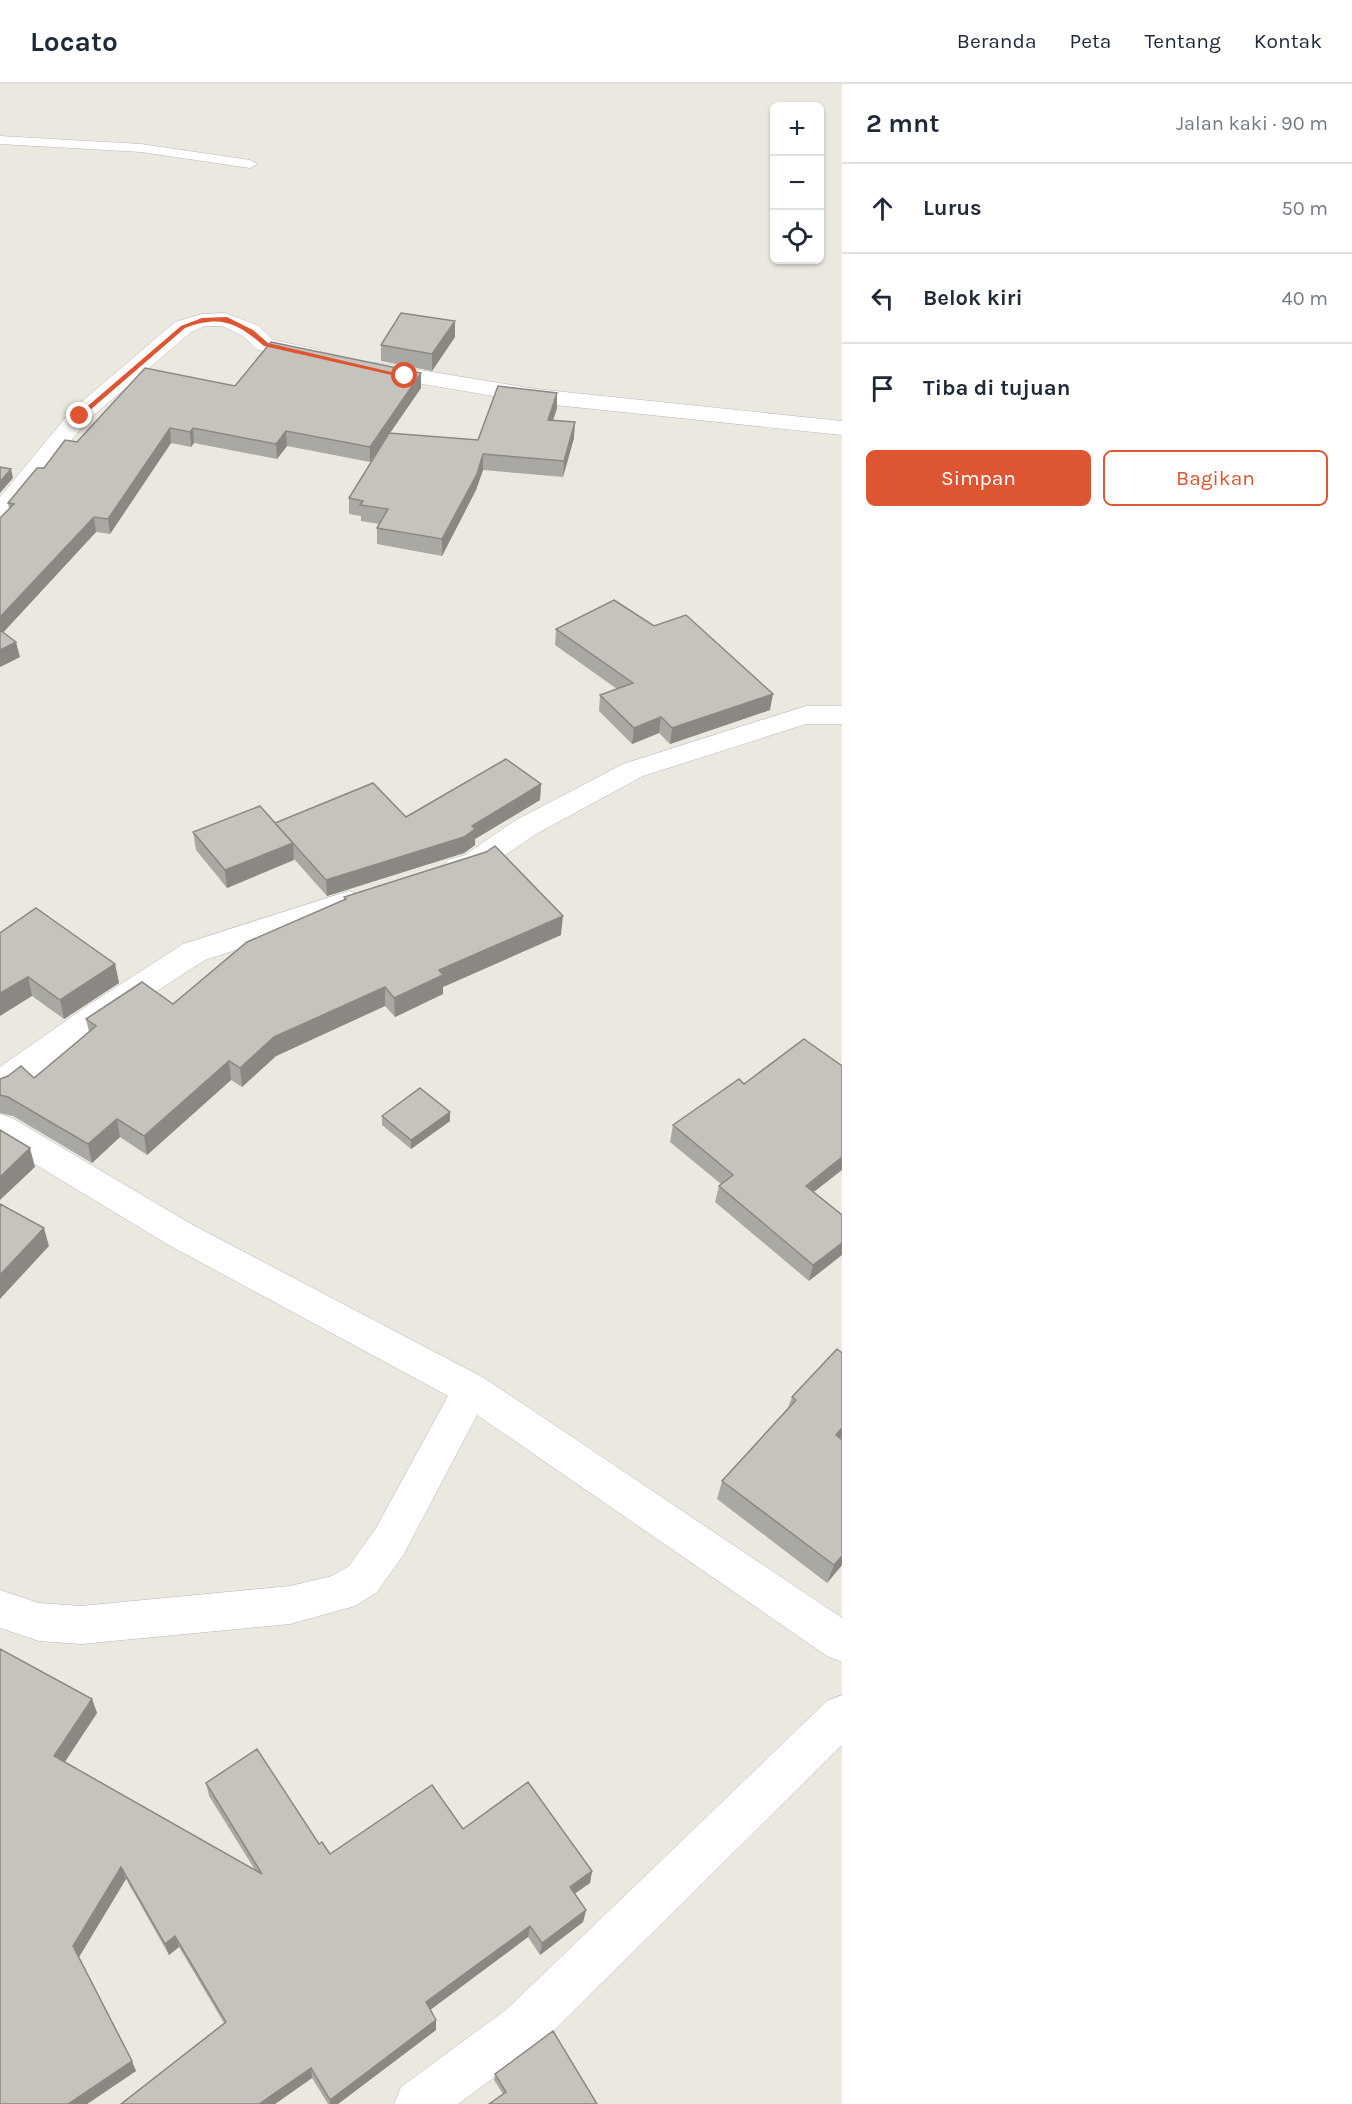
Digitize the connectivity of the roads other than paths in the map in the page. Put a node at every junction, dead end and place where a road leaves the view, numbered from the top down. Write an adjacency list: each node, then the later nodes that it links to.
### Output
1 (0, 140): 2 (lane)
2 (250, 164)
3 (328, 359): 6 (street)
4 (361, 366): 5 (street)
5 (842, 428)
6 (0, 512)
7 (842, 715): 8 (street)
8 (429, 876)
9 (373, 895): 10 (street)
10 (0, 1084)
11 (0, 1126): 12 (street)
12 (471, 1390): 13 (street); 14 (street)
13 (0, 1609)
14 (842, 1642)
15 (842, 1716): 16 (street)
16 (418, 2104)

